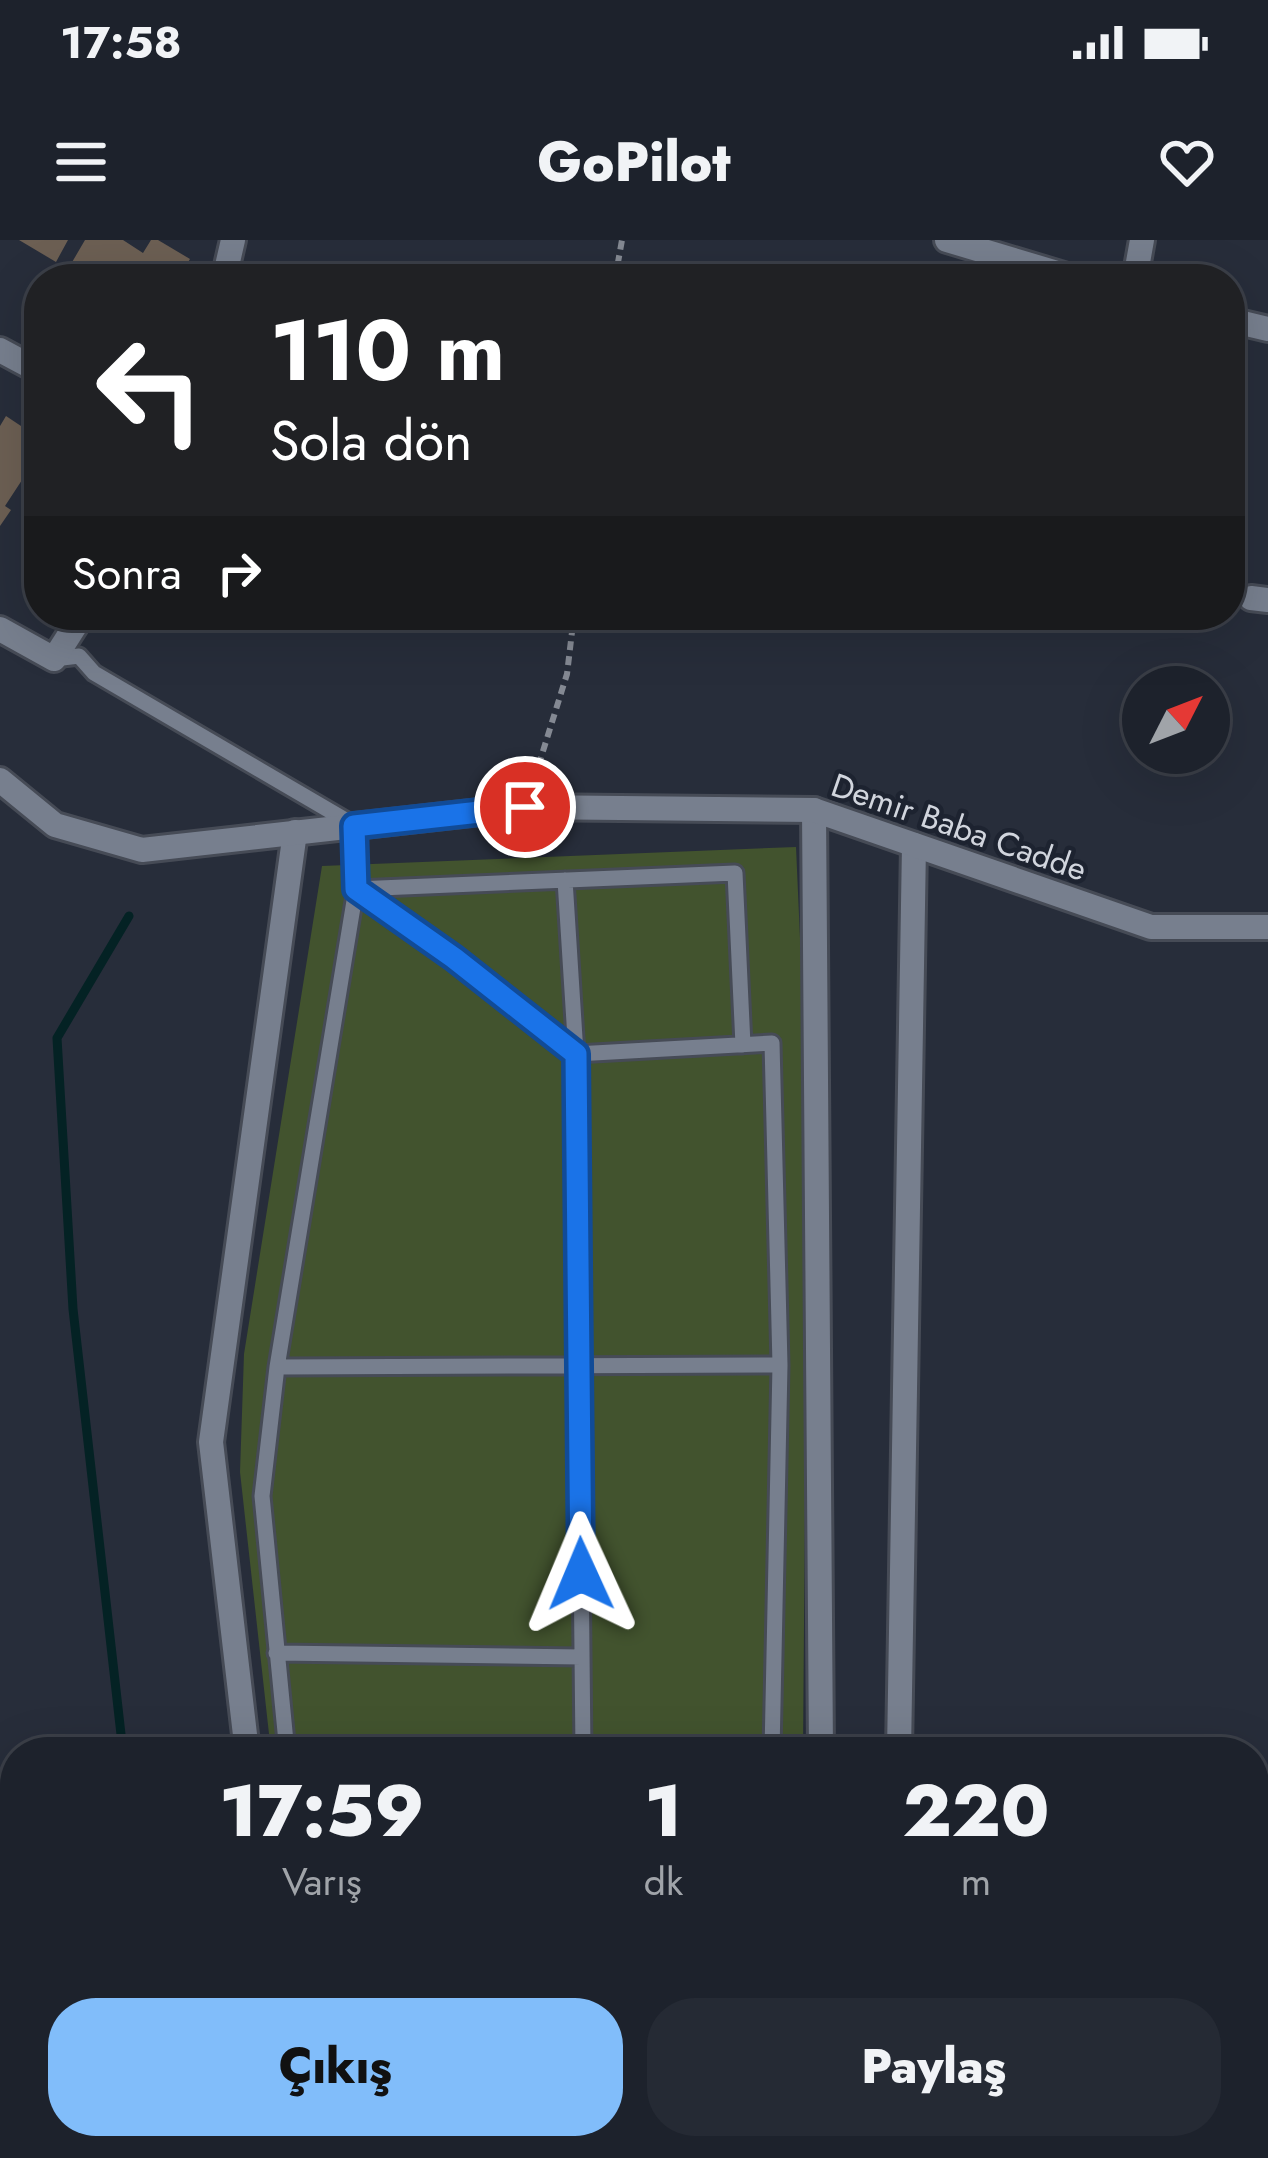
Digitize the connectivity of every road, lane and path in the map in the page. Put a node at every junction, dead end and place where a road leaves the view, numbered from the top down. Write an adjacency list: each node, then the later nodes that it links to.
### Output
1 (947, 240): 2 (street)
2 (1027, 264)
3 (0, 629): 6 (street)
4 (72, 630): 6 (street)
5 (572, 630): 8 (path)
6 (54, 659): 10 (lane)
7 (0, 780): 11 (street, Demir Baba Cadde)
8 (525, 807): 9 (street, Demir Baba Cadde); 10 (street, Demir Baba Cadde)
9 (814, 810): 12 (street, Demir Baba Cadde); 27 (street)
10 (354, 826): 11 (street, Demir Baba Cadde); 14 (lane)
11 (295, 832): 23 (street)
12 (914, 845): 15 (street, Demir Baba Cadde); 28 (street)
13 (565, 880): 14 (lane); 16 (lane); 17 (lane)
14 (356, 889): 17 (lane); 20 (lane)
15 (1268, 927)
16 (743, 1045): 17 (lane); 18 (lane)
17 (576, 1054): 19 (lane)
18 (780, 1365): 19 (lane); 26 (lane)
19 (579, 1366): 20 (lane); 22 (lane)
20 (277, 1367): 21 (lane)
21 (276, 1653): 22 (lane); 24 (lane)
22 (582, 1657): 25 (lane)
23 (245, 1737)
24 (285, 1737)
25 (583, 1737)
26 (772, 1737)
27 (821, 1737)
28 (899, 1737)

